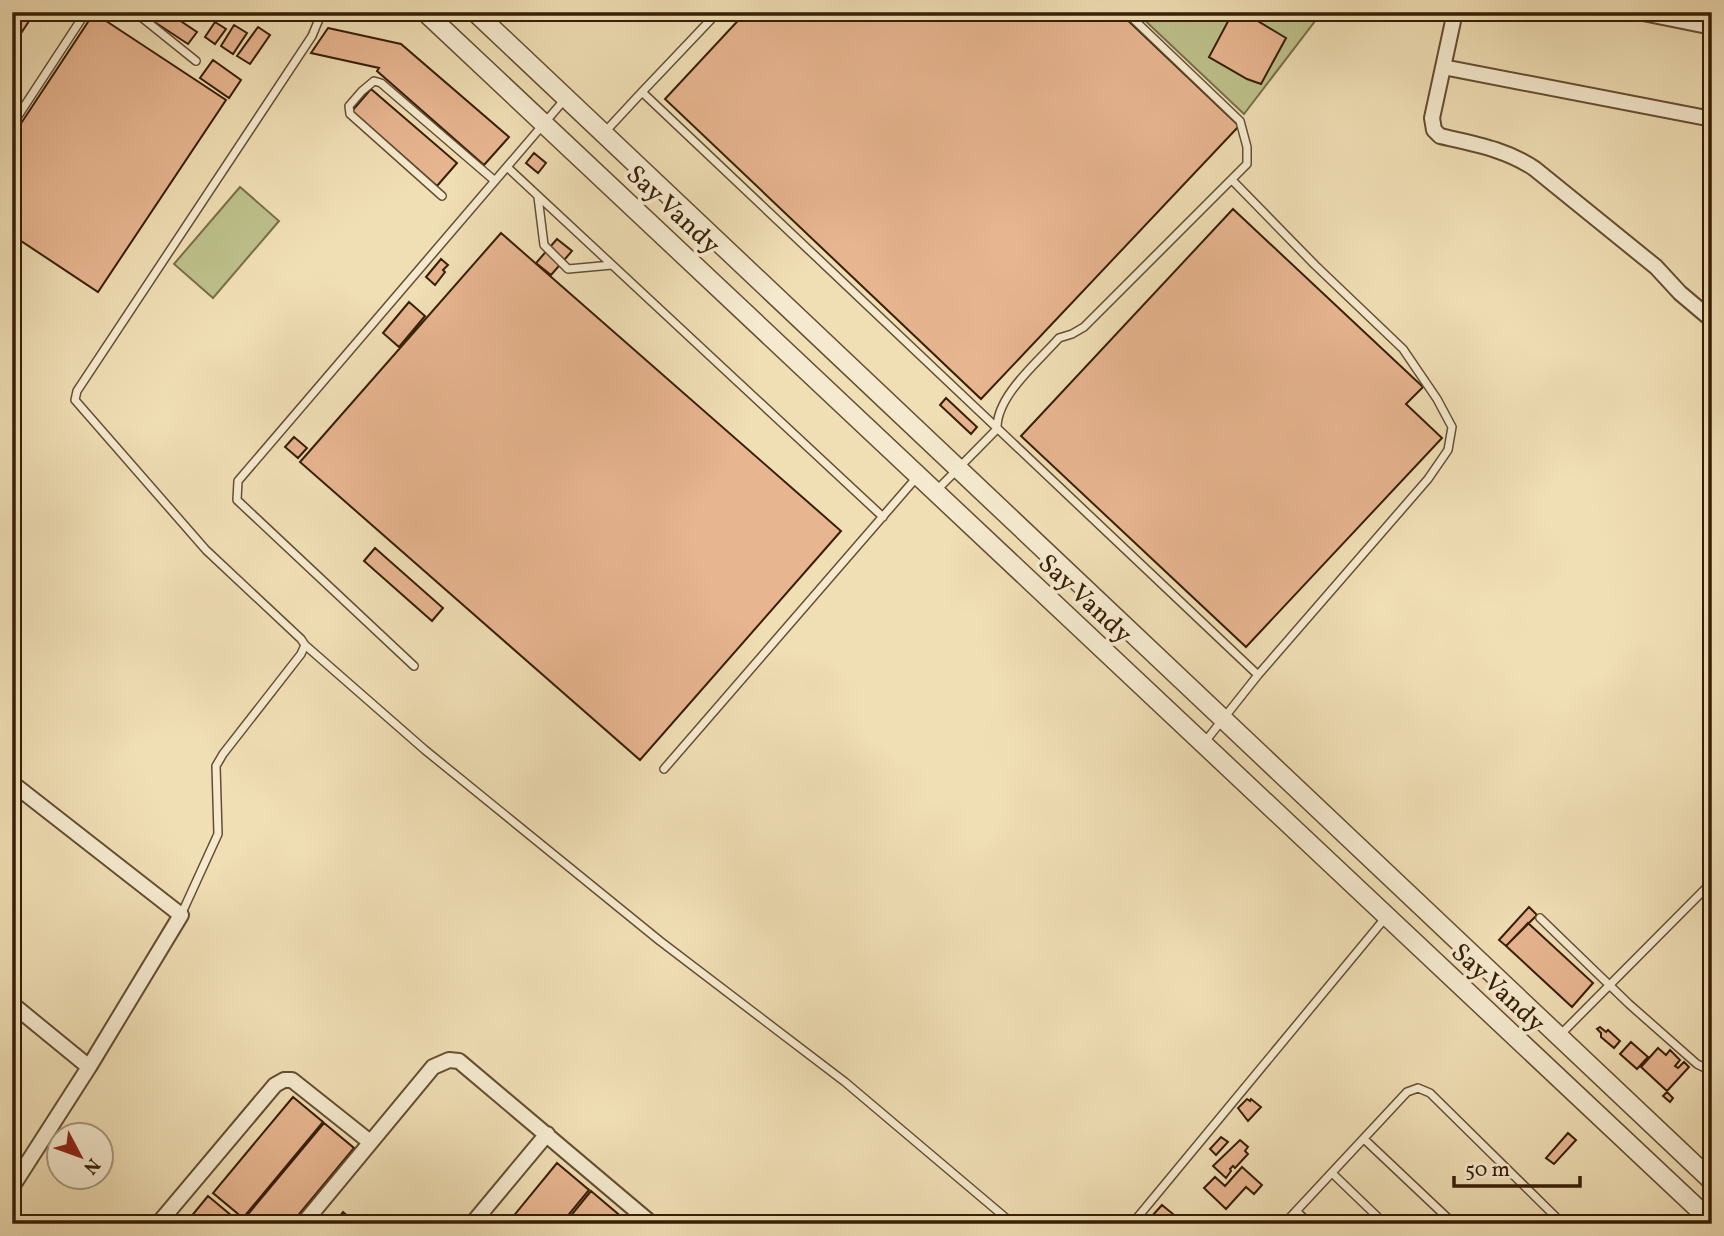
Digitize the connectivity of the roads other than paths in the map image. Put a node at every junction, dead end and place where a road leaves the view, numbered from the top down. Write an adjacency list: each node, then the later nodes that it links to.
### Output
1 (86, 12): 17 (lane)
2 (135, 12): 11 (lane)
3 (322, 12): 31 (lane)
4 (425, 12): 16 (street, Say Vandy)
5 (475, 12): 14 (street, Say Vandy)
6 (718, 12): 13 (lane)
7 (1126, 12): 20 (lane)
8 (1455, 12): 12 (street)
9 (1638, 12): 10 (street)
10 (1712, 27)
11 (196, 61)
12 (1443, 67): 15 (street); 25 (street)
13 (642, 92): 18 (lane); 26 (lane)
14 (566, 98): 16 (lane); 18 (street, Say Vandy)
15 (1712, 119)
16 (544, 123): 19 (lane); 28 (street, Say Vandy)
17 (12, 125)
18 (603, 134): 27 (street, Say Vandy)
19 (507, 167): 21 (lane); 23 (lane)
20 (1232, 180): 26 (lane); 33 (lane)
21 (495, 181): 22 (lane); 32 (lane)
22 (442, 196)
23 (538, 197): 24 (lane); 24 (lane)
24 (612, 265): 30 (lane)
25 (1712, 320)
26 (997, 429): 27 (lane); 33 (lane)
27 (958, 468): 29 (lane); 34 (street, Say Vandy)
28 (917, 477): 29 (street, Say Vandy); 30 (lane)
29 (934, 493): 35 (street, Say Vandy)
30 (883, 517): 36 (lane)
31 (305, 645): 39 (lane); 60 (lane)
32 (414, 666)
33 (1258, 675): 34 (lane)
34 (1224, 720): 35 (lane); 44 (street, Say Vandy)
35 (1203, 743): 40 (street, Say Vandy)
36 (664, 769)
37 (12, 783): 39 (street)
38 (1712, 882): 42 (lane)
39 (181, 915): 46 (street)
40 (1387, 916): 56 (street, Say Vandy); 61 (lane)
41 (1540, 918): 42 (lane)
42 (1610, 984): 44 (lane); 45 (lane)
43 (12, 1004): 46 (street)
44 (1558, 1036): 52 (street, Say Vandy)
45 (1712, 1061)
46 (89, 1068): 50 (street)
47 (547, 1134): 49 (street); 55 (street); 59 (street)
48 (1364, 1139): 51 (lane); 65 (lane); 66 (lane)
49 (370, 1142): 57 (street); 58 (street)
50 (17, 1168): 53 (street)
51 (1332, 1173): 54 (lane); 64 (lane)
52 (1712, 1181)
53 (12, 1187)
54 (1296, 1211): 62 (lane); 63 (lane)
55 (645, 1222)
56 (1712, 1222)
57 (159, 1224)
58 (303, 1224)
59 (472, 1224)
60 (1013, 1224)
61 (1132, 1224)
62 (1284, 1224)
63 (1310, 1224)
64 (1385, 1224)
65 (1454, 1224)
66 (1563, 1224)

